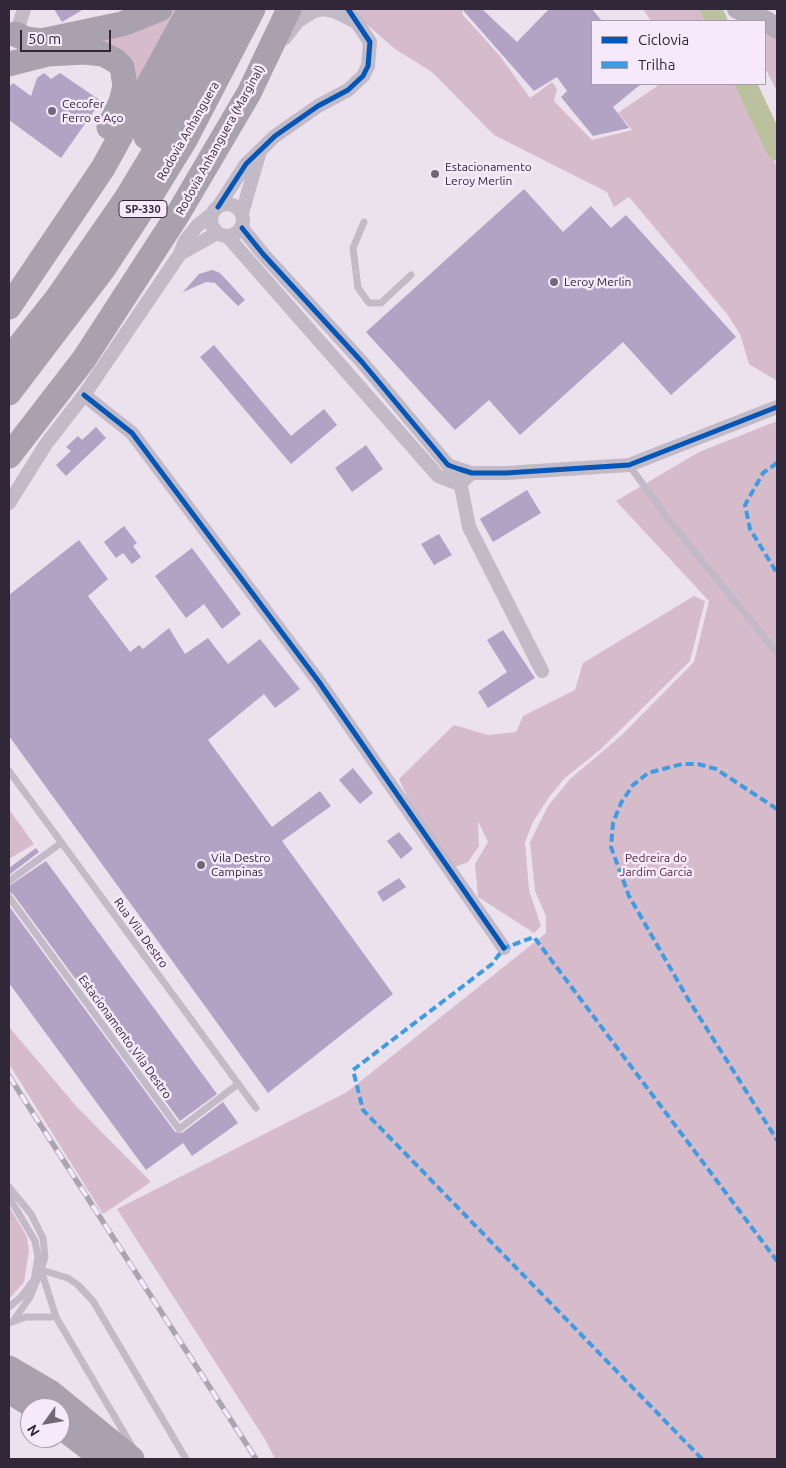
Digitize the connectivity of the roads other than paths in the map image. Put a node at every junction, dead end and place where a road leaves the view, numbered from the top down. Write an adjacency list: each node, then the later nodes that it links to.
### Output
1 (24, 9): 14 (street)
2 (160, 9): 14 (highway)
3 (190, 9): 24 (highway)
4 (208, 9): 26 (highway)
5 (232, 9): 26 (highway, Rodovia Anhanguera / SP-330)
6 (252, 9): 30 (highway, Rodovia Anhanguera / SP-330)
7 (289, 9): 16 (highway, Rodovia Anhanguera (Marginal))
8 (348, 9): 12 (street)
9 (738, 9): 10 (street)
10 (766, 11): 11 (street); 13 (street)
11 (777, 18)
12 (356, 22): 16 (street); 17 (street)
13 (777, 29)
14 (12, 38)
15 (9, 64): 24 (highway)
16 (249, 93): 28 (highway, Rodovia Anhanguera (Marginal))
17 (260, 150): 18 (street); 19 (street)
18 (215, 210): 19 (street); 22 (street); 23 (street)
19 (242, 213): 21 (street)
20 (364, 222): 25 (lane)
21 (242, 228): 22 (street); 36 (street)
22 (223, 235): 23 (street); 36 (street)
23 (180, 254): 31 (street)
24 (36, 270): 27 (highway)
25 (410, 275)
26 (58, 297): 29 (highway, Rodovia Anhanguera / SP-330)
27 (9, 307)
28 (110, 317): 33 (highway); 34 (highway)
29 (9, 360)
30 (9, 392)
31 (84, 395): 37 (street); 44 (street)
32 (777, 406): 35 (street)
33 (9, 438)
34 (9, 456)
35 (629, 465): 36 (street); 38 (lane)
36 (463, 475): 39 (street)
37 (9, 503)
38 (777, 653)
39 (542, 671)
40 (9, 771): 41 (lane, Rua Vila Destro)
41 (61, 843): 42 (lane); 45 (lane, Rua Vila Destro)
42 (9, 881)
43 (9, 897): 45 (lane, Estacionamento Vila Destro)
44 (504, 948)
45 (238, 1084): 46 (lane, Rua Vila Destro)
46 (256, 1108)
47 (9, 1187): 49 (lane)
48 (9, 1196): 50 (lane)
49 (41, 1270): 51 (lane); 52 (lane); 62 (lane)
50 (9, 1308)
51 (56, 1317): 52 (lane); 61 (lane)
52 (11, 1321)
53 (9, 1368): 60 (highway)
54 (9, 1391): 55 (highway)
55 (20, 1398)
56 (70, 1434): 59 (highway)
57 (70, 1440): 58 (lane)
58 (90, 1459)
59 (103, 1459)
60 (132, 1459)
61 (140, 1459)
62 (186, 1459)

